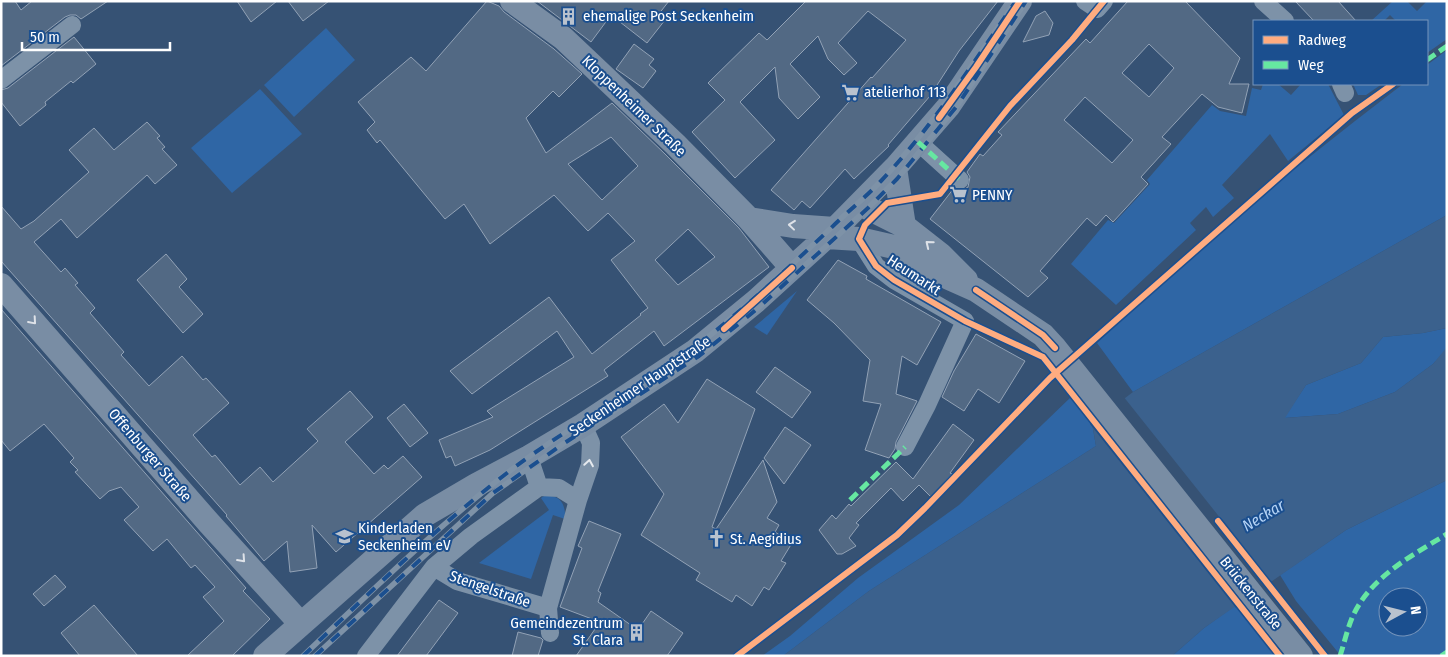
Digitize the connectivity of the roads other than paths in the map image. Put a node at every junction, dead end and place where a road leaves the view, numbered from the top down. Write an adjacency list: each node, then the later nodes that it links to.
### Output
1 (512, 1): 13 (main road, Kloppenheimer Straße)
2 (1020, 1): 9 (main road, Seckenheimer Hauptstraße)
3 (1085, 1): 4 (street)
4 (1104, 1)
5 (1266, 2): 6 (street)
6 (1284, 20)
7 (72, 25): 8 (street)
8 (1, 80)
9 (918, 142): 10 (main road, Seckenheimer Hauptstraße); 11 (street)
10 (895, 168): 12 (main road, Seckenheimer Hauptstraße); 14 (main road)
11 (960, 180)
12 (868, 197): 14 (main road); 15 (main road, Seckenheimer Hauptstraße)
13 (749, 219): 15 (main road, one-way to 13); 18 (main road, Kloppenheimer Straße)
14 (904, 226): 17 (street, Heumarkt); 21 (main road, one-way to 14)
15 (830, 233): 16 (main road); 18 (main road, Seckenheimer Hauptstraße)
16 (859, 239): 17 (main road); 19 (street, Heumarkt)
17 (894, 247): 19 (street, Heumarkt); 21 (main road)
18 (792, 268): 22 (main road, Seckenheimer Hauptstraße)
19 (894, 280): 23 (street, Heumarkt)
20 (1, 285): 29 (main road, Offenburger Straße, one-way to 29)
21 (976, 290): 33 (main road, Brückenstraße)
22 (583, 425): 24 (main road, Seckenheimer Hauptstraße); 26 (street, Stengelstraße, one-way to 22)
23 (905, 448)
24 (529, 457): 25 (street); 29 (main road, Seckenheimer Hauptstraße)
25 (539, 487): 26 (street); 27 (street)
26 (578, 500): 28 (street, Stengelstraße)
27 (434, 567): 28 (street, Stengelstraße); 32 (street)
28 (548, 608): 30 (street, Stengelstraße)
29 (300, 623): 31 (main road, Seckenheimer Hauptstraße)
30 (550, 633)
31 (265, 656)
32 (366, 656)
33 (1302, 656)

